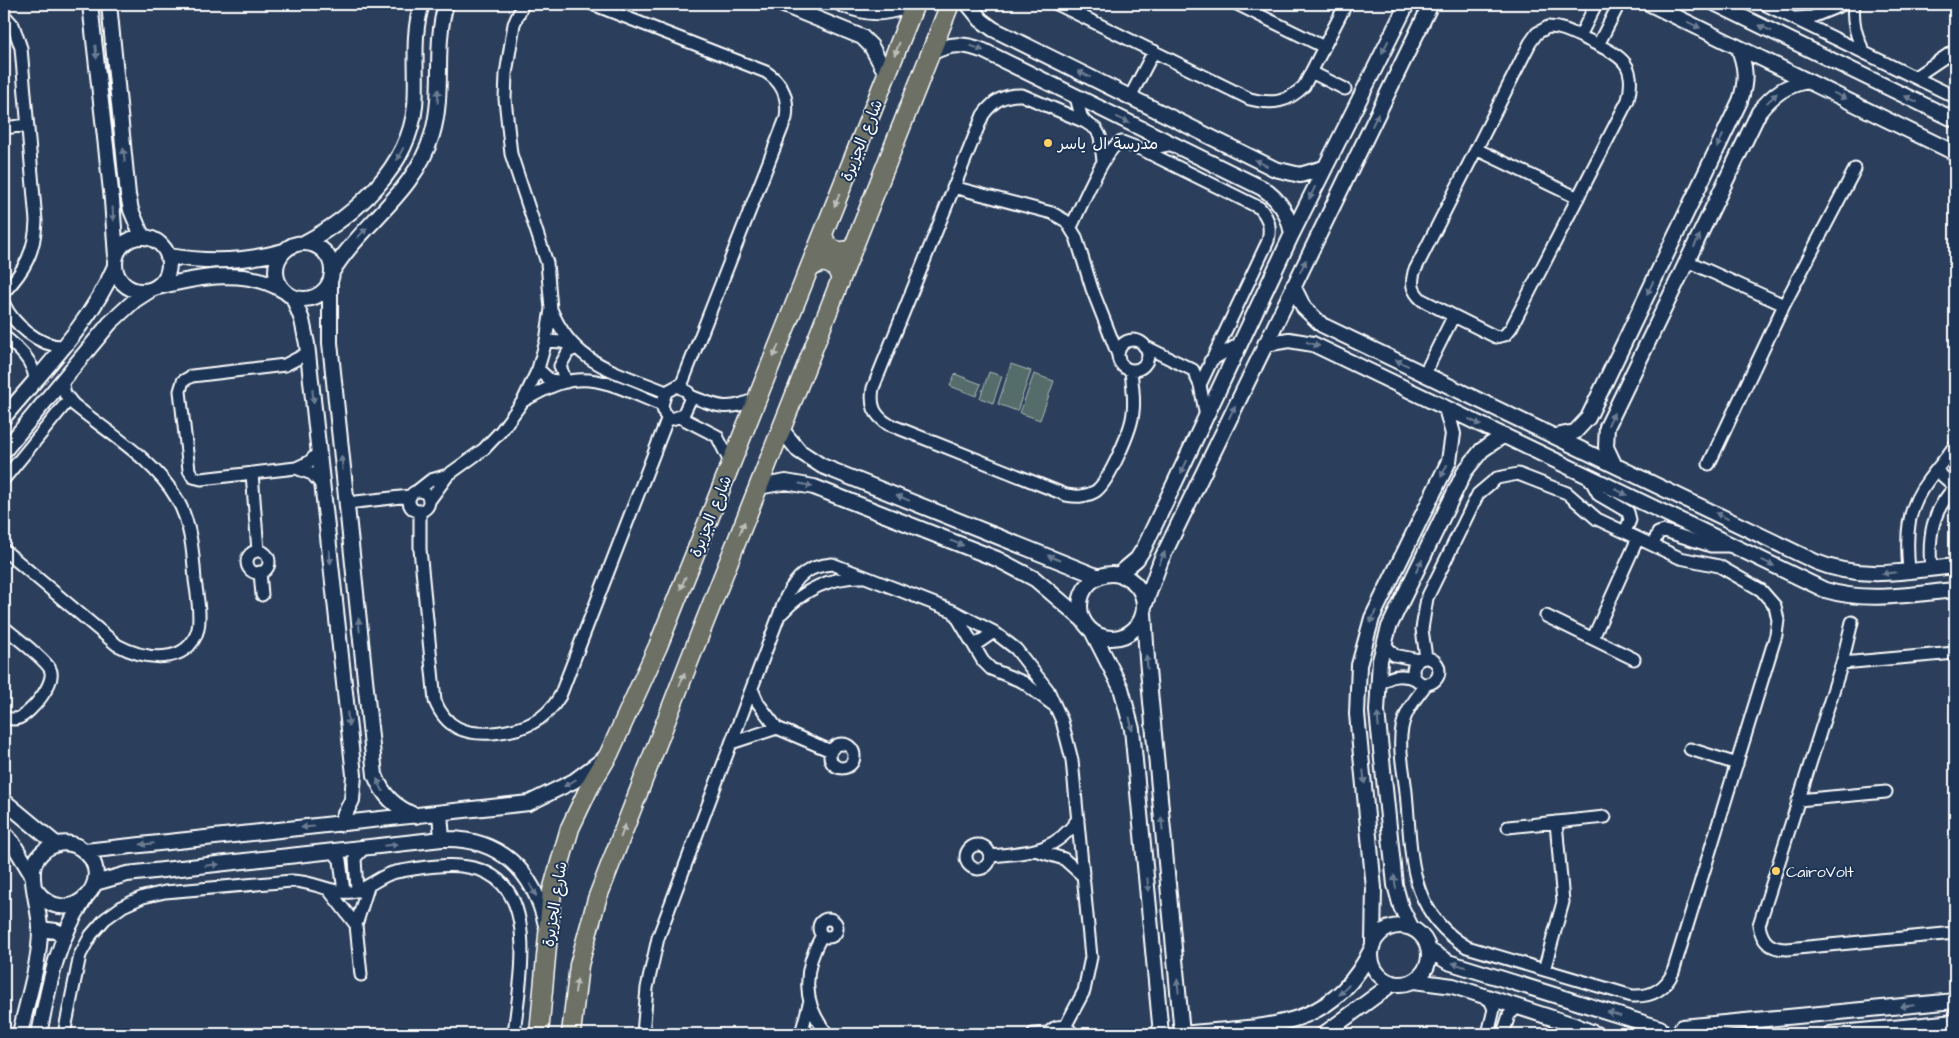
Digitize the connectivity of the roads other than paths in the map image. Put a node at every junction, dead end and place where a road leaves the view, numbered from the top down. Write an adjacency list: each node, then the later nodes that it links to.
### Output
1 (90, 4): 65 (street, one-way to 65)
2 (109, 4): 59 (street, one-way to 2)
3 (422, 4): 60 (street, one-way to 60)
4 (446, 4): 67 (street, one-way to 4)
5 (523, 4): 75 (street)
6 (592, 4): 97 (street)
7 (781, 4): 36 (street)
8 (841, 4): 9 (street)
9 (915, 4): 36 (main road, شارع الجزيرة, one-way to 36)
10 (950, 4): 34 (main road, شارع الجزيرة)
11 (968, 4): 41 (street, one-way to 11)
12 (1057, 4): 32 (street)
13 (1237, 4): 24 (street)
14 (1346, 4): 29 (street)
15 (1407, 4): 52 (street, one-way to 52)
16 (1431, 4): 69 (street, one-way to 16)
17 (1596, 4): 27 (street)
18 (1619, 4): 28 (street)
19 (1650, 4): 30 (street, one-way to 30)
20 (1716, 4): 43 (street, one-way to 20)
21 (1764, 4): 26 (street)
22 (1844, 4): 26 (street)
23 (1854, 4): 33 (street)
24 (1251, 7): 29 (street)
25 (4, 15): 45 (street)
26 (1795, 18): 33 (street)
27 (1580, 36): 28 (street); 49 (street)
28 (1598, 46): 55 (street)
29 (1324, 47): 35 (street)
30 (1738, 47): 38 (street); 112 (street, one-way to 112)
31 (1955, 50): 37 (street)
32 (1154, 51): 35 (street); 41 (street)
33 (1864, 52): 37 (street)
34 (931, 53): 40 (street, one-way to 40); 61 (main road, شارع الجزيرة)
35 (1312, 72): 39 (street)
36 (887, 75): 57 (main road, شارع الجزيرة, one-way to 57)
37 (1915, 77): 42 (street)
38 (1808, 81): 51 (street, one-way to 51); 64 (street, one-way to 38)
39 (1345, 88)
40 (1076, 97): 44 (street); 47 (street, one-way to 47)
41 (1130, 97): 52 (street, one-way to 41)
42 (1955, 97)
43 (1955, 120)
44 (1085, 122): 48 (street); 54 (street)
45 (27, 125): 46 (street); 71 (street)
46 (4, 128)
47 (1173, 144): 50 (street); 58 (street)
48 (1106, 148): 50 (street); 56 (street)
49 (1476, 149): 55 (street); 76 (street)
50 (1143, 150): 86 (street)
51 (1955, 153)
52 (1324, 168): 58 (street, one-way to 58)
53 (1855, 169): 74 (street)
54 (953, 187): 56 (street); 89 (street)
55 (1578, 198): 76 (street)
56 (1071, 228): 85 (street)
57 (823, 234): 61 (main road); 66 (main road, شارع الجزيرة)
58 (1292, 234): 79 (street)
59 (142, 236): 63 (street); 65 (street)
60 (304, 243): 62 (street); 67 (street)
61 (853, 248): 68 (main road, شارع الجزيرة)
62 (284, 251): 63 (street); 72 (street)
63 (169, 256): 70 (street)
64 (1687, 261): 74 (street); 117 (street, one-way to 64)
65 (115, 262): 70 (street); 81 (street)
66 (809, 270): 68 (main road); 100 (main road, شارع الجزيرة, one-way to 100)
67 (331, 277): 72 (street); 130 (street, one-way to 67)
68 (840, 282): 110 (main road, شارع الجزيرة)
69 (1293, 286): 80 (street); 92 (street, one-way to 69)
70 (153, 289): 72 (street); 94 (street)
71 (4, 292)
72 (288, 294): 84 (street)
73 (4, 304): 81 (street)
74 (1784, 305): 118 (street)
75 (551, 309): 78 (street); 83 (street)
76 (1453, 317): 92 (street)
77 (4, 336): 93 (street)
78 (546, 341): 83 (street); 88 (street)
79 (1240, 343): 86 (street); 109 (street)
80 (1265, 344): 105 (street, one-way to 105); 147 (street, one-way to 80)
81 (62, 346): 93 (street)
82 (1144, 346): 85 (street); 89 (street); 90 (street)
83 (576, 348): 95 (street); 98 (street)
84 (308, 353): 87 (street); 91 (street)
85 (1118, 355): 89 (street)
86 (1211, 361): 90 (street); 96 (street)
87 (285, 365): 91 (street); 121 (street)
88 (538, 369): 95 (street); 102 (street)
89 (1131, 370)
90 (1193, 370): 96 (street)
91 (310, 371): 115 (street, one-way to 115)
92 (1425, 374): 112 (street)
93 (35, 379): 106 (street)
94 (62, 381): 101 (street); 103 (street)
95 (566, 382): 102 (street); 104 (street)
96 (1200, 385): 109 (street)
97 (681, 386): 98 (street); 99 (street)
98 (666, 392): 104 (street)
99 (690, 396): 100 (street); 107 (street)
100 (757, 398): 116 (main road, شارع الجزيرة)
101 (46, 400): 103 (street); 114 (street)
102 (523, 400): 122 (street)
103 (70, 403): 124 (street); 138 (street)
104 (662, 405): 108 (street)
105 (1446, 408): 111 (street, one-way to 111); 213 (street, one-way to 213)
106 (4, 417)
107 (680, 417): 108 (street); 116 (street)
108 (668, 418): 131 (street)
109 (1206, 419): 142 (street, one-way to 142)
110 (781, 429): 126 (main road, شارع الجزيرة); 144 (street, one-way to 110)
111 (1504, 435): 123 (street); 157 (street, one-way to 111)
112 (1556, 436): 117 (street)
113 (1955, 445): 120 (street)
114 (4, 451)
115 (319, 452): 119 (street); 125 (street)
116 (731, 464): 174 (main road, شارع الجزيرة, one-way to 174)
117 (1614, 464): 141 (street, one-way to 117)
118 (1709, 464)
119 (296, 468): 121 (street); 125 (street)
120 (1936, 471): 127 (street); 134 (street)
121 (252, 473): 146 (street)
122 (448, 475): 128 (street); 129 (street)
123 (1589, 477): 132 (street); 137 (street, one-way to 137)
124 (4, 479)
125 (322, 485): 176 (street, one-way to 176)
126 (758, 487): 151 (street, one-way to 151); 236 (main road, شارع الجزيرة, one-way to 126)
127 (1955, 487): 133 (street)
128 (413, 493): 129 (street); 130 (street); 131 (street)
129 (429, 501): 131 (street)
130 (347, 503): 175 (street, one-way to 130)
131 (420, 511)
132 (1625, 532): 135 (street); 162 (street)
133 (1930, 536): 134 (street); 140 (street)
134 (1907, 537): 141 (street)
135 (1638, 538): 136 (street); 156 (street)
136 (1653, 545): 137 (street); 177 (street)
137 (1732, 546): 145 (street, one-way to 145)
138 (4, 550)
139 (1955, 566): 140 (street)
140 (1931, 569): 141 (street)
141 (1909, 571)
142 (1118, 575): 144 (street); 147 (street)
143 (869, 577): 148 (street); 149 (street); 149 (street)
144 (1099, 577): 151 (street)
145 (1955, 590)
146 (262, 595)
147 (1144, 608): 154 (street); 241 (street, one-way to 147)
148 (953, 611): 155 (street); 158 (street)
149 (780, 615): 167 (street)
150 (1546, 616): 156 (street)
151 (1083, 620): 154 (street)
152 (1852, 622): 163 (street)
153 (4, 627): 169 (street)
154 (1092, 631): 240 (street, one-way to 240)
155 (994, 632): 158 (street); 161 (street)
156 (1593, 638): 160 (street)
157 (1384, 643): 162 (street); 166 (street)
158 (975, 645): 164 (street)
159 (1955, 652): 163 (street)
160 (1634, 658)
161 (1025, 659): 164 (street); 168 (street)
162 (1422, 659): 165 (street); 165 (street)
163 (1842, 663): 179 (street)
164 (1013, 678): 168 (street)
165 (1421, 682): 166 (street); 215 (street)
166 (1377, 687): 207 (street, one-way to 166)
167 (752, 688): 170 (street); 171 (street)
168 (1056, 707): 184 (street)
169 (4, 717)
170 (777, 728): 171 (street); 173 (street)
171 (731, 743): 229 (street)
172 (1690, 749): 177 (street)
173 (831, 751)
174 (609, 754): 181 (street, one-way to 181); 210 (main road, شارع الجزيرة)
175 (374, 760): 176 (street); 182 (street, one-way to 175)
176 (353, 762): 186 (street)
177 (1737, 764): 216 (street)
178 (1886, 792): 179 (street)
179 (1798, 800): 209 (street)
180 (4, 801): 191 (street)
181 (440, 813): 182 (street); 190 (street)
182 (416, 816): 186 (street)
183 (1605, 817): 185 (street)
184 (1078, 819): 189 (street); 199 (street)
185 (1556, 822): 187 (street); 215 (street)
186 (340, 824): 193 (street, one-way to 193)
187 (1508, 827)
188 (4, 833): 198 (street)
189 (1061, 838): 195 (street); 197 (street)
190 (442, 839): 192 (street, one-way to 190); 210 (street, one-way to 210)
191 (56, 844): 193 (street); 198 (street)
192 (364, 848): 194 (street); 203 (street)
193 (85, 851): 200 (street)
194 (333, 851): 200 (street, one-way to 194); 204 (street)
195 (1038, 851): 196 (street); 197 (street)
196 (991, 856)
197 (1064, 859): 199 (street)
198 (32, 875): 202 (street)
199 (1084, 877): 226 (street)
200 (95, 883): 205 (street)
201 (328, 888): 204 (street); 206 (street); 233 (street)
202 (35, 889): 205 (street); 208 (street)
203 (362, 889): 204 (street); 206 (street); 234 (street)
204 (344, 892)
205 (84, 900): 212 (street)
206 (356, 925): 217 (street)
207 (1411, 927): 213 (street); 214 (street)
208 (40, 929): 212 (street); 231 (street)
209 (1955, 933)
210 (548, 934): 235 (main road, شارع الجزيرة)
211 (822, 935): 223 (street)
212 (64, 936): 232 (street)
213 (1372, 946): 219 (street); 241 (street, one-way to 241)
214 (1429, 950): 218 (street); 220 (street, one-way to 214)
215 (1544, 970): 216 (street)
216 (1557, 974): 220 (street)
217 (361, 975)
218 (1414, 981): 219 (street); 221 (street)
219 (1392, 983): 242 (street)
220 (1552, 994): 227 (street, one-way to 220)
221 (1490, 998): 224 (street); 243 (street)
222 (1955, 1001): 228 (street, one-way to 228)
223 (810, 1002): 237 (street); 238 (street)
224 (1518, 1007): 244 (street); 245 (street)
225 (1955, 1022): 246 (street)
226 (1069, 1031): 230 (street)
227 (1656, 1031): 228 (street)
228 (1688, 1031)
229 (645, 1032)
230 (1048, 1033): 239 (street)
231 (20, 1034)
232 (39, 1034)
233 (64, 1034)
234 (514, 1034)
235 (539, 1034)
236 (571, 1034)
237 (802, 1034): 238 (street)
238 (828, 1034)
239 (1033, 1034)
240 (1161, 1034)
241 (1183, 1034)
242 (1324, 1034)
243 (1488, 1034)
244 (1503, 1034)
245 (1596, 1034)
246 (1830, 1034)

